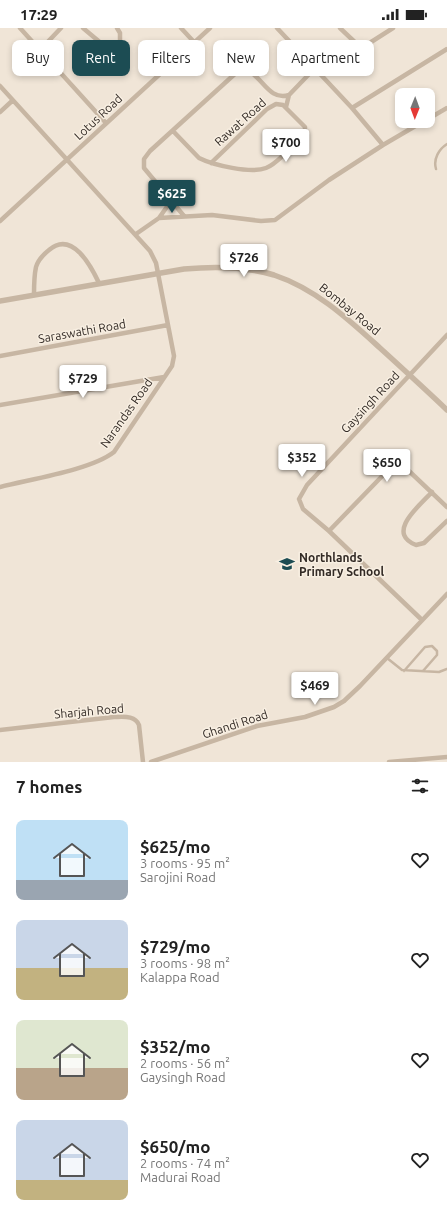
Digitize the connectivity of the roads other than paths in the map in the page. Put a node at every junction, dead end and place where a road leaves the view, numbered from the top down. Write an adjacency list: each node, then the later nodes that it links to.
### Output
1 (20, 28): 10 (street)
2 (61, 28): 11 (street)
3 (83, 28): 4 (street)
4 (117, 28)
5 (181, 28): 12 (street)
6 (210, 28): 13 (street, Lotus Road)
7 (340, 28): 8 (street)
8 (393, 28)
9 (281, 29): 14 (street)
10 (32, 40)
11 (50, 40)
12 (192, 40)
13 (196, 40)
14 (290, 40)
15 (447, 49): 24 (street)
16 (64, 75): 28 (street)
17 (157, 76): 28 (street, Lotus Road)
18 (307, 76): 21 (street, Rawat Road)
19 (321, 76): 24 (street)
20 (0, 86): 22 (street, Narandas Road)
21 (289, 95): 23 (street, Rawat Road); 30 (street)
22 (12, 101): 26 (street); 33 (street, Narandas Road)
23 (286, 107): 34 (street, Rawat Road); 34 (street, Rawat Road)
24 (352, 108): 32 (street)
25 (447, 108): 27 (street)
26 (0, 112)
27 (435, 115)
28 (106, 123): 33 (street, Lotus Road)
29 (412, 128): 32 (street)
30 (173, 131): 34 (street, Rawat Road); 36 (street)
31 (447, 144): 35 (lane)
32 (382, 145): 37 (street)
33 (67, 159): 39 (street, Lotus Road); 40 (street, Narandas Road)
34 (211, 163)
35 (436, 168)
36 (171, 201): 37 (street); 38 (street)
37 (184, 216): 38 (street)
38 (160, 218): 40 (street)
39 (0, 221)
40 (136, 234): 41 (street, Narandas Road)
41 (158, 274): 42 (street, Bombay Road); 45 (street, Narandas Road); 48 (street, Bombay Road)
42 (99, 283): 43 (street, Bombay Road); 43 (street)
43 (34, 295): 44 (street, Bombay Road)
44 (0, 301)
45 (168, 325): 47 (street, Saraswathi Road); 49 (street, Narandas Road)
46 (447, 334): 48 (street, Gaysingh Road)
47 (0, 356)
48 (409, 374): 51 (street, Bombay Road); 56 (street, Gaysingh Road)
49 (164, 377): 50 (street); 52 (street, Narandas Road)
50 (0, 405)
51 (447, 410)
52 (0, 487)
53 (432, 492): 54 (street); 55 (street); 56 (street)
54 (447, 506)
55 (447, 521)
56 (329, 531): 58 (street, Gaysingh Road)
57 (447, 594): 58 (street, Ghandi Road)
58 (422, 620): 59 (street, Ghandi Road)
59 (386, 658): 61 (lane); 67 (street, Ghandi Road)
60 (447, 669): 62 (lane)
61 (404, 671): 62 (lane); 62 (lane)
62 (422, 671)
63 (0, 730): 66 (street, Sharjah Road)
64 (447, 757): 65 (street)
65 (409, 761): 68 (street)
66 (143, 762)
67 (151, 762)
68 (389, 762)

